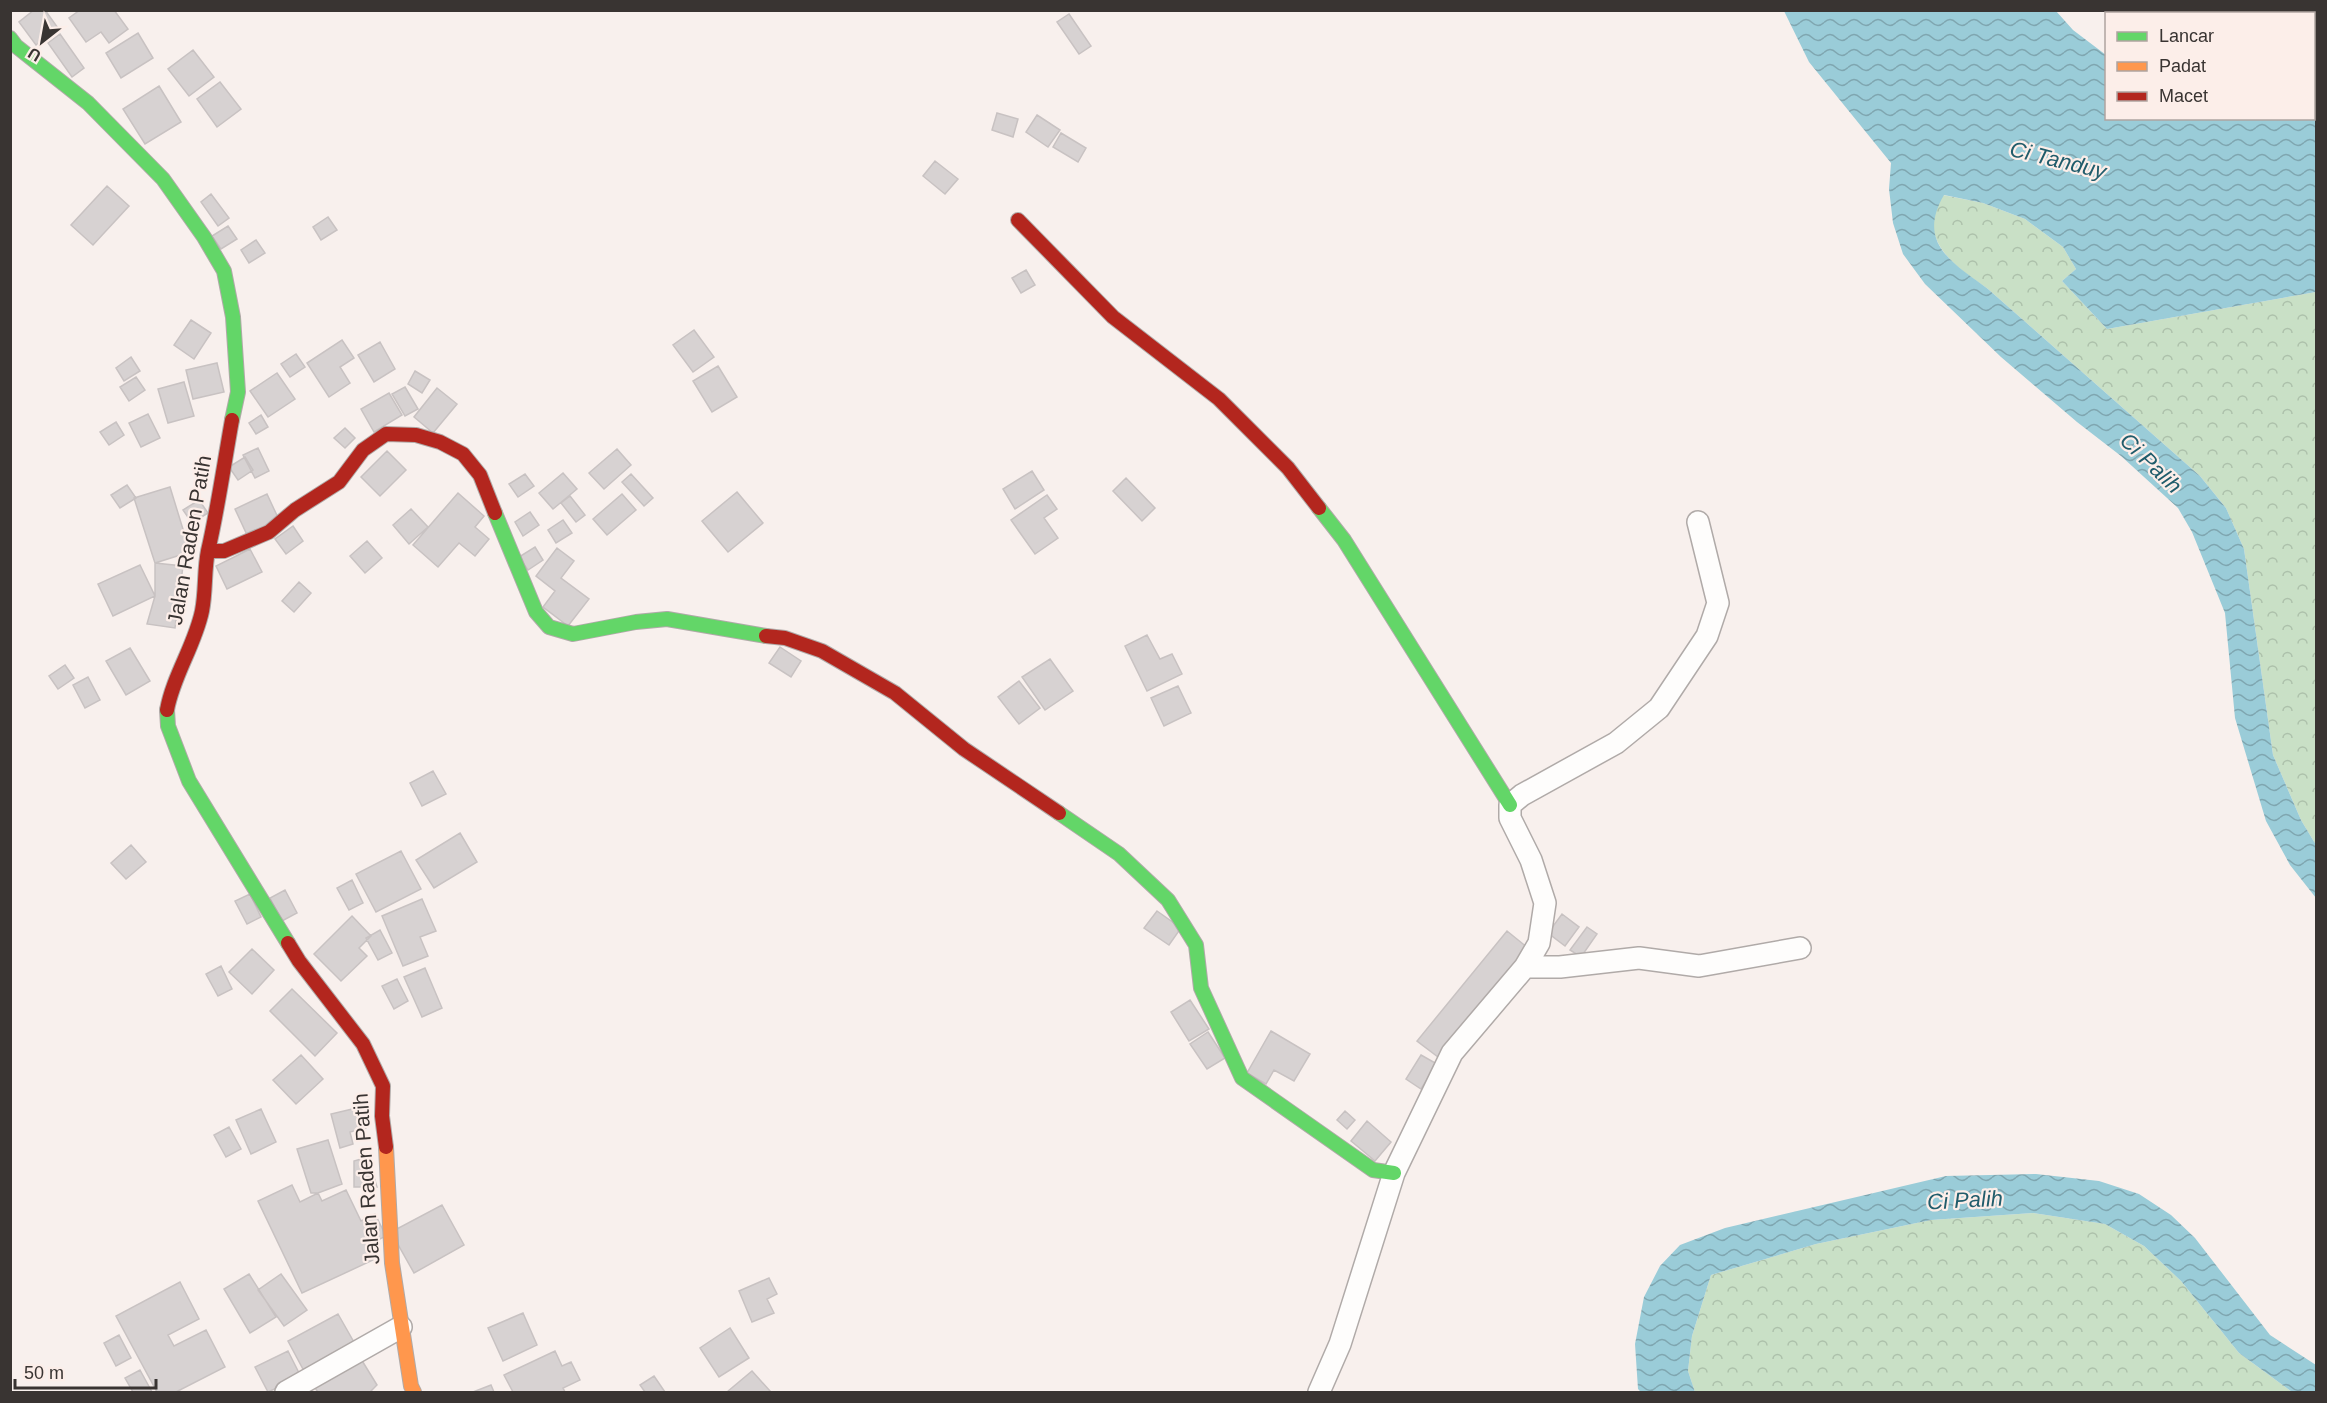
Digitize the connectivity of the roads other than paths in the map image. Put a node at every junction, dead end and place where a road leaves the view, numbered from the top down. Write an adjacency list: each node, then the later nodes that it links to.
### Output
1 (10, 38): 4 (street, Jalan Raden Patih)
2 (1018, 220): 5 (street)
3 (1698, 522): 5 (street)
4 (208, 551): 8 (street); 9 (street, Jalan Raden Patih)
5 (1510, 805): 7 (street)
6 (1800, 948): 7 (street)
7 (1525, 967): 8 (street)
8 (1394, 1173): 12 (street)
9 (401, 1328): 10 (street); 11 (street, Jalan Raden Patih)
10 (286, 1392)
11 (414, 1392)
12 (1319, 1392)

